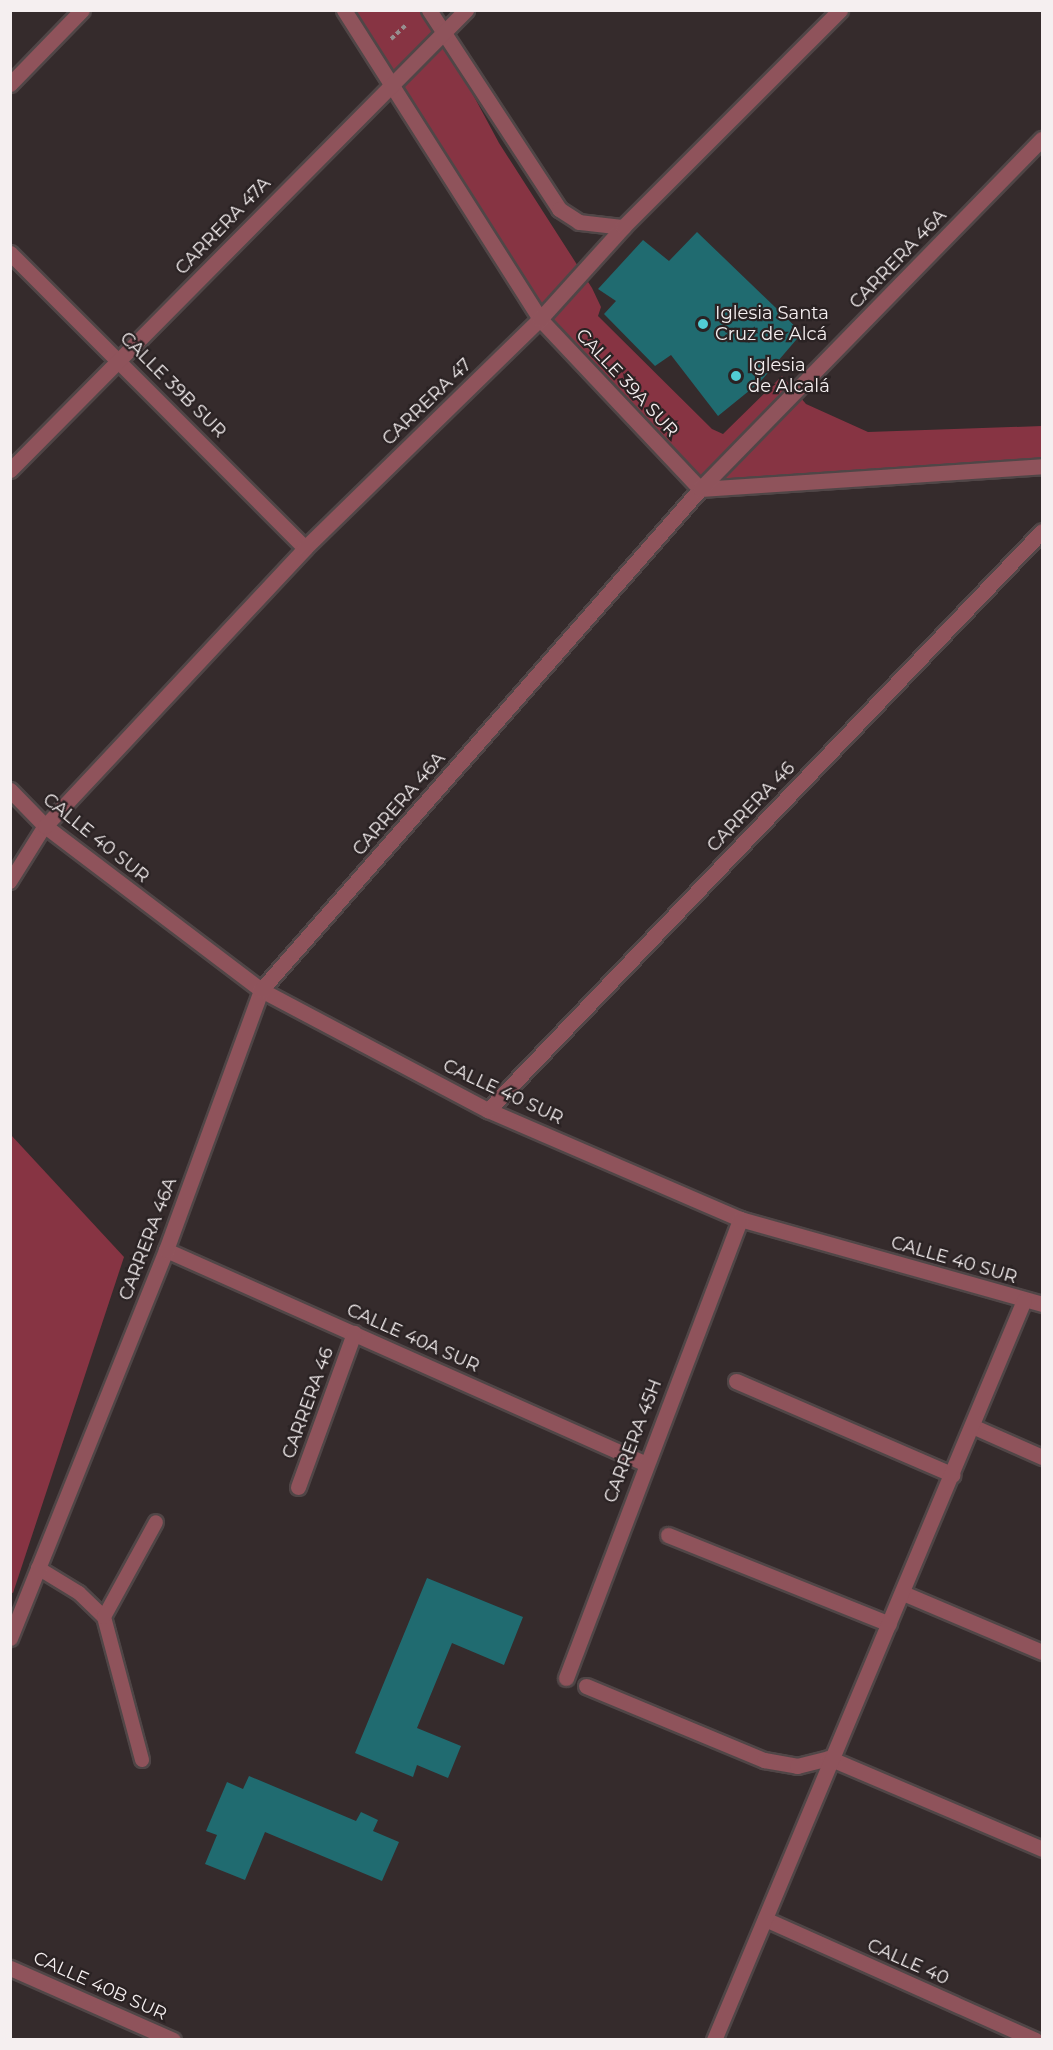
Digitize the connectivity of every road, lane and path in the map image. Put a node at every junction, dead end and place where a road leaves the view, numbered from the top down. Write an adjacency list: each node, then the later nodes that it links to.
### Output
1 (82, 10): 9 (street)
2 (344, 10): 7 (street, CALLE 39A SUR)
3 (466, 10): 6 (street, CARRERA 47A)
4 (840, 10): 11 (street, CARRERA 47)
5 (422, 13): 6 (street); 7 (path)
6 (444, 33): 8 (street, CARRERA 47A); 11 (street)
7 (372, 56): 8 (street, CALLE 39A SUR)
8 (390, 83): 13 (street, CALLE 39A SUR); 14 (street, CARRERA 47A)
9 (10, 84)
10 (1042, 139): 17 (street, CARRERA 46A)
11 (623, 227): 13 (street, CARRERA 47)
12 (10, 253): 14 (street, CALLE 39B SUR)
13 (540, 319): 17 (street, CALLE 39A SUR); 19 (street, CARRERA 47)
14 (120, 359): 16 (street, CARRERA 47A); 19 (street, CALLE 39B SUR)
15 (1042, 466): 17 (street)
16 (10, 470)
17 (700, 489): 23 (street, CARRERA 46A)
18 (1042, 531): 24 (street, CARRERA 46)
19 (305, 548): 21 (street, CARRERA 47)
20 (10, 790): 21 (street, CALLE 40 SUR)
21 (45, 826): 22 (lane); 23 (street, CALLE 40 SUR)
22 (10, 882)
23 (261, 990): 24 (street, CALLE 40 SUR); 26 (street, CARRERA 46A)
24 (488, 1110): 25 (street, CALLE 40 SUR)
25 (740, 1220): 27 (street, CALLE 40 SUR); 33 (street, CARRERA 45H)
26 (166, 1250): 29 (street, CALLE 40A SUR); 38 (street, CARRERA 46A)
27 (1024, 1300): 28 (street, CALLE 40 SUR); 31 (street)
28 (1042, 1304)
29 (354, 1333): 33 (street, CALLE 40A SUR); 35 (street, CARRERA 46)
30 (736, 1381): 34 (street)
31 (972, 1426): 32 (street); 34 (street)
32 (1042, 1457)
33 (644, 1463): 45 (street, CARRERA 45H)
34 (953, 1475): 39 (street)
35 (298, 1487)
36 (156, 1522): 41 (lane)
37 (668, 1535): 42 (street)
38 (38, 1568): 40 (street, CARRERA 46A); 41 (lane)
39 (903, 1593): 42 (street); 44 (street)
40 (14, 1617): 43 (street, CARRERA 46A)
41 (104, 1617): 48 (lane)
42 (890, 1624): 47 (street)
43 (10, 1638)
44 (1042, 1652)
45 (566, 1678)
46 (586, 1686): 47 (street)
47 (829, 1758): 49 (street); 50 (street)
48 (142, 1760)
49 (1042, 1849)
50 (765, 1919): 53 (street); 54 (street, CALLE 40)
51 (10, 1968): 52 (street, CALLE 40B SUR)
52 (173, 2040)
53 (714, 2040)
54 (1035, 2040)

